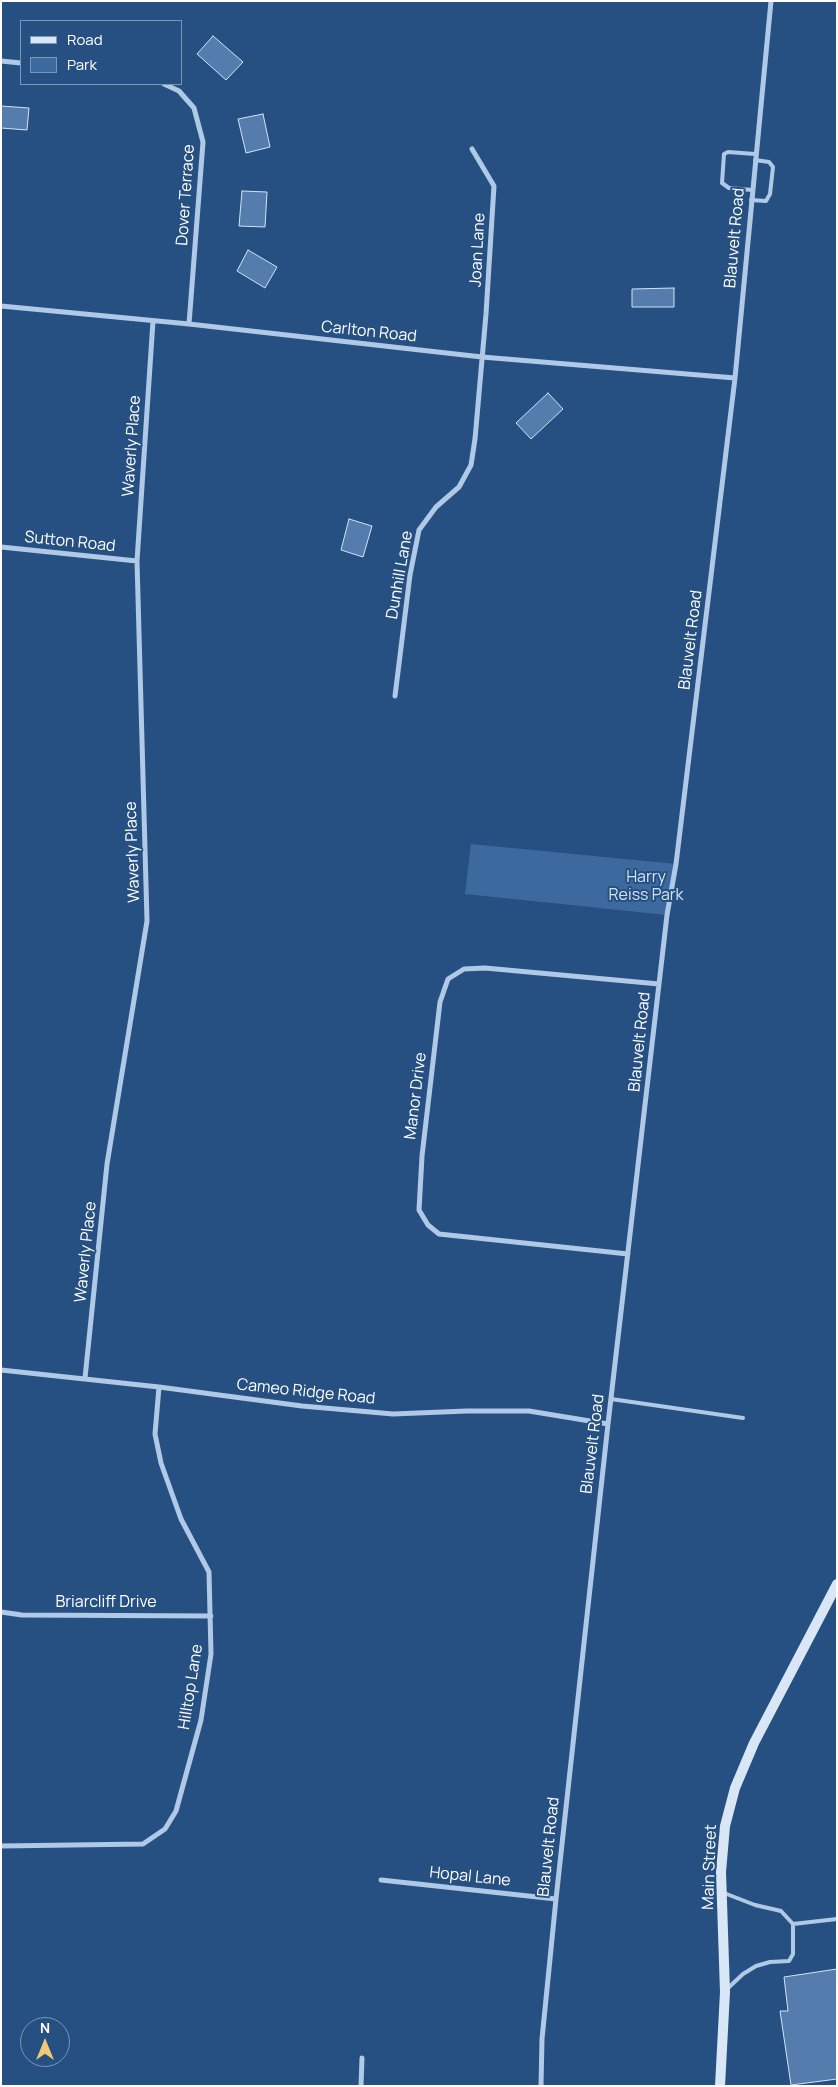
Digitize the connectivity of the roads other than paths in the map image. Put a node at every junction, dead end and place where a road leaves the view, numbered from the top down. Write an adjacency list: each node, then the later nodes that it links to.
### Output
1 (771, 1): 6 (street, Blauvelt Road)
2 (1, 61): 3 (street)
3 (20, 63)
4 (166, 85): 11 (street, Dover Terrace)
5 (472, 149): 12 (street, Joan Lane)
6 (755, 157): 7 (street, Blauvelt Road); 7 (lane); 8 (lane)
7 (752, 190): 8 (street, Blauvelt Road)
8 (751, 200): 13 (street, Blauvelt Road)
9 (1, 306): 10 (street, Carlton Road)
10 (153, 321): 11 (street, Carlton Road); 15 (street, Waverly Place)
11 (189, 324): 12 (street, Carlton Road)
12 (482, 357): 13 (street, Carlton Road); 16 (street, Dunhill Lane)
13 (735, 378): 17 (street, Blauvelt Road)
14 (1, 548): 15 (street, Sutton Road)
15 (136, 561): 20 (street, Waverly Place)
16 (395, 696)
17 (659, 984): 18 (street, Blauvelt Road); 18 (street, Manor Drive)
18 (628, 1254): 22 (street, Blauvelt Road)
19 (1, 1370): 20 (street, Cameo Ridge Road)
20 (85, 1378): 21 (street, Cameo Ridge Road)
21 (160, 1386): 24 (street, Cameo Ridge Road); 27 (street, Hilltop Lane)
22 (611, 1399): 23 (lane); 24 (street, Blauvelt Road)
23 (743, 1418)
24 (608, 1424): 31 (street, Blauvelt Road)
25 (837, 1584): 30 (main road, Main Street)
26 (1, 1612): 27 (street, Briarcliff Drive)
27 (211, 1616): 28 (street, Hilltop Lane)
28 (1, 1846)
29 (381, 1880): 31 (street, Hopal Lane)
30 (722, 1893): 33 (lane); 34 (main road, Main Street)
31 (556, 1899): 37 (street, Blauvelt Road)
32 (837, 1919): 33 (lane)
33 (793, 1924): 34 (lane)
34 (725, 1992): 38 (main road, Main Street)
35 (362, 2058): 36 (street)
36 (361, 2086)
37 (541, 2086)
38 (720, 2086)

